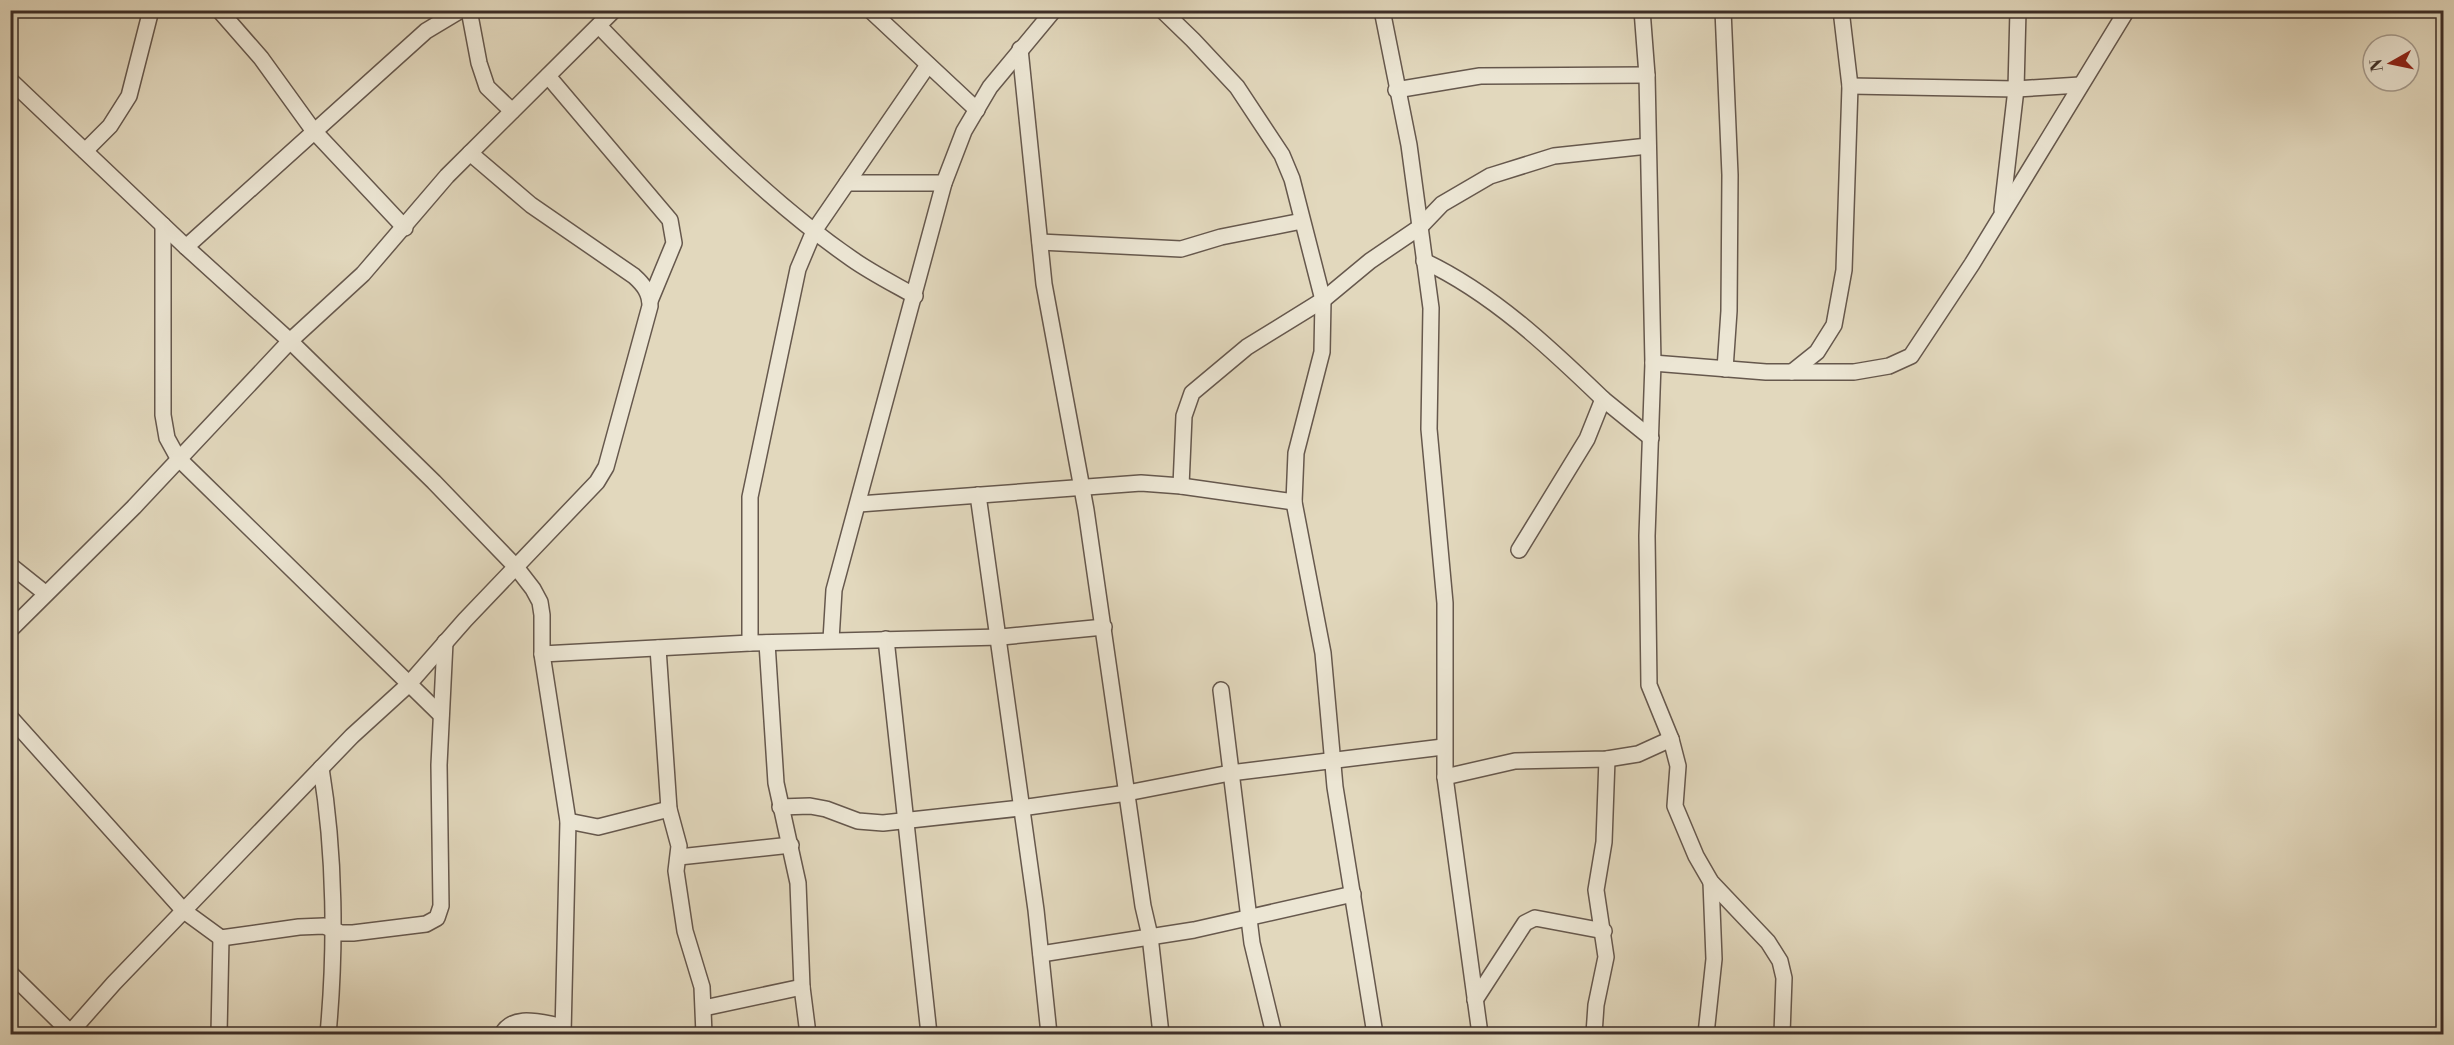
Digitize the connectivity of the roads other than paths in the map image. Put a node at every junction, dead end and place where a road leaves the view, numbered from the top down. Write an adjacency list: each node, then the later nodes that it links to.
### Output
1 (151, 10): 29 (street)
2 (219, 10): 27 (street)
3 (461, 10): 27 (street)
4 (469, 10): 26 (street)
5 (614, 10): 15 (street)
6 (870, 10): 17 (street)
7 (1054, 10): 16 (street)
8 (1162, 10): 34 (street)
9 (1382, 10): 24 (street)
10 (1641, 10): 18 (street)
11 (1723, 10): 47 (street)
12 (1841, 10): 22 (street)
13 (2018, 10): 23 (street)
14 (2127, 10): 21 (street)
15 (599, 26): 19 (street); 38 (street)
16 (1020, 50): 25 (street); 39 (street)
17 (928, 65): 25 (street); 31 (street)
18 (1647, 75): 24 (street); 28 (street)
19 (548, 76): 26 (street); 44 (street)
20 (10, 80): 29 (street)
21 (2080, 85): 23 (street); 33 (street)
22 (1850, 86): 23 (street); 48 (street)
23 (2016, 89): 33 (street)
24 (1396, 90): 36 (street)
25 (977, 110): 32 (street)
26 (512, 111): 30 (street)
27 (313, 130): 37 (street); 40 (street)
28 (1648, 146): 36 (street); 46 (street)
29 (85, 151): 35 (street)
30 (470, 153): 37 (street); 44 (street)
31 (847, 183): 32 (street); 38 (street)
32 (944, 183): 42 (street)
33 (2001, 216): 48 (street)
34 (1302, 221): 39 (street); 43 (street)
35 (163, 225): 40 (street); 51 (street)
36 (1420, 227): 41 (street); 43 (street)
37 (405, 228): 45 (street)
38 (814, 231): 42 (street); 68 (street)
39 (1040, 242): 53 (street)
40 (186, 247): 45 (street)
41 (1424, 261): 49 (street); 76 (street)
42 (915, 296): 56 (street)
43 (1323, 300): 52 (street); 55 (street)
44 (650, 301): 59 (street)
45 (290, 342): 51 (street); 59 (street)
46 (1653, 363): 47 (street); 50 (street)
47 (1725, 369): 48 (street)
48 (1792, 372)
49 (1602, 399): 50 (street); 57 (street)
50 (1651, 438): 75 (street)
51 (178, 458): 60 (street); 71 (street)
52 (1181, 486): 53 (street); 55 (street)
53 (1082, 488): 54 (street); 61 (street)
54 (978, 495): 56 (street); 63 (street)
55 (1294, 502): 78 (street)
56 (859, 504): 65 (street)
57 (1519, 550)
58 (10, 566): 60 (street)
59 (516, 567): 66 (street); 70 (street)
60 (45, 593): 62 (street)
61 (1104, 627): 63 (street); 82 (street)
62 (10, 630)
63 (999, 637): 64 (street); 84 (street)
64 (886, 639): 65 (street); 86 (street)
65 (831, 640): 67 (street)
66 (446, 642): 71 (street); 73 (street)
67 (767, 643): 68 (street); 83 (street)
68 (750, 644): 69 (street)
69 (658, 648): 70 (street); 85 (street)
70 (542, 654): 87 (street)
71 (408, 685): 73 (street); 79 (street)
72 (1221, 690): 80 (street)
73 (441, 715): 94 (street)
74 (10, 717): 92 (street)
75 (1671, 740): 77 (street); 90 (street)
76 (1443, 747): 78 (street); 81 (street)
77 (1607, 759): 81 (street); 95 (street)
78 (1332, 760): 80 (street); 91 (street)
79 (321, 768): 92 (street); 94 (street)
80 (1230, 773): 82 (street); 93 (street)
81 (1445, 777): 101 (street)
82 (1127, 793): 84 (street); 96 (street)
83 (780, 807): 86 (street); 88 (street)
84 (1022, 808): 86 (street); 98 (street)
85 (669, 809): 87 (street); 89 (street)
86 (906, 820): 110 (street)
87 (568, 821): 103 (street)
88 (791, 845): 89 (street); 100 (street)
89 (679, 857): 102 (street)
90 (1711, 882): 117 (street); 118 (street)
91 (1353, 894): 93 (street); 114 (street)
92 (184, 911): 97 (street); 104 (street)
93 (1248, 916): 96 (street); 113 (street)
94 (332, 930): 97 (street); 106 (street)
95 (1604, 931): 101 (street); 116 (street)
96 (1150, 936): 98 (street); 112 (street)
97 (221, 938): 105 (street)
98 (1041, 954): 111 (street)
99 (10, 973): 104 (street)
100 (802, 987): 102 (street); 109 (street)
101 (1475, 1000): 115 (street)
102 (704, 1008): 108 (street)
103 (562, 1030): 107 (street)
104 (70, 1034)
105 (219, 1035)
106 (328, 1035)
107 (502, 1035)
108 (704, 1035)
109 (808, 1035)
110 (929, 1035)
111 (1049, 1035)
112 (1161, 1035)
113 (1274, 1035)
114 (1375, 1035)
115 (1480, 1035)
116 (1594, 1035)
117 (1706, 1035)
118 (1782, 1035)

